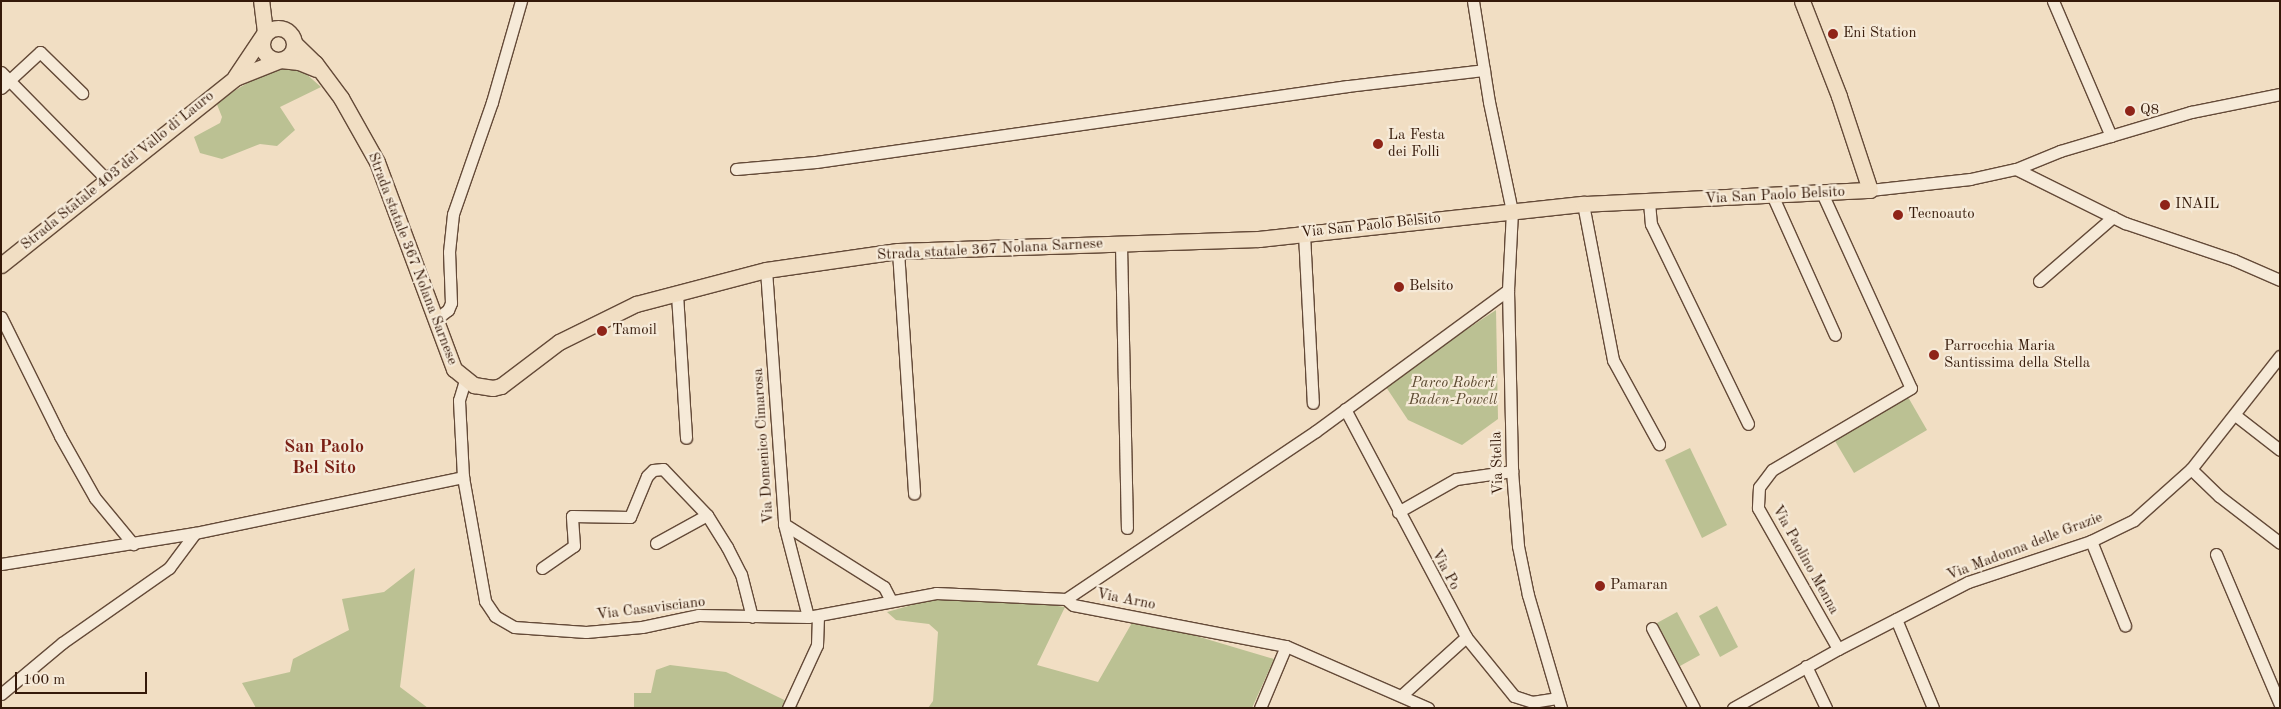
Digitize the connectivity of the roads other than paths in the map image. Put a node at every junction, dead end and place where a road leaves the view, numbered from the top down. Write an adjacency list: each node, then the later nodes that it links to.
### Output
1 (261, 1): 6 (main road); 7 (main road)
2 (521, 1): 38 (street)
3 (1473, 1): 10 (street, Via Stella)
4 (1802, 1): 20 (main road)
5 (2053, 1): 16 (street)
6 (286, 30): 7 (main road); 8 (main road)
7 (263, 38): 9 (main road); 12 (main road, Strada Statale 403 del Vallo di Lauro)
8 (294, 43): 9 (main road); 11 (main road, Strada statale 367 Nolana Sarnese)
9 (280, 60): 11 (main road); 12 (main road, Strada Statale 403 del Vallo di Lauro)
10 (1484, 70): 17 (street); 25 (street, Via Stella)
11 (321, 72): 38 (main road, Strada statale 367 Nolana Sarnese)
12 (234, 78): 19 (main road, Strada Statale 403 del Vallo di Lauro)
13 (4, 80): 14 (street); 19 (street)
14 (82, 93)
15 (2280, 94): 16 (street, Via San Paolo Belsito)
16 (2110, 136): 18 (street, Via San Paolo Belsito)
17 (736, 169)
18 (2016, 169): 20 (street, Via San Paolo Belsito); 26 (street)
19 (106, 179): 31 (main road, Strada Statale 403 del Vallo di Lauro)
20 (1870, 190): 21 (main road, Via San Paolo Belsito)
21 (1822, 194): 22 (main road, Via San Paolo Belsito); 74 (street, Via Paolino Menna)
22 (1773, 197): 23 (main road, Via San Paolo Belsito); 39 (street)
23 (1649, 202): 24 (main road, Via San Paolo Belsito); 45 (street)
24 (1583, 204): 25 (main road, Via San Paolo Belsito); 47 (street)
25 (1512, 210): 27 (main road, Via San Paolo Belsito); 35 (street, Via Stella)
26 (2112, 217): 33 (street); 34 (street)
27 (1304, 234): 28 (main road, Via San Paolo Belsito); 42 (street)
28 (1259, 239): 29 (main road, Strada statale 367 Nolana Sarnese)
29 (1121, 244): 30 (main road, Strada statale 367 Nolana Sarnese); 56 (street)
30 (898, 251): 32 (main road, Strada statale 367 Nolana Sarnese); 52 (street)
31 (1, 265)
32 (766, 270): 36 (main road, Strada statale 367 Nolana Sarnese); 55 (street, Via Domenico Cimarosa)
33 (2039, 280)
34 (2280, 280)
35 (1508, 290): 43 (street); 50 (street, Via Stella)
36 (677, 294): 41 (main road, Strada statale 367 Nolana Sarnese); 46 (street)
37 (1, 317): 61 (street)
38 (436, 319): 41 (main road, Strada statale 367 Nolana Sarnese)
39 (1835, 335)
40 (2280, 356): 44 (street, Via Madonna delle Grazie)
41 (465, 380): 51 (street, Via Casavisciano)
42 (1313, 403)
43 (1344, 409): 53 (street, Via Po); 66 (street)
44 (2235, 416): 48 (street); 49 (street, Via Madonna delle Grazie)
45 (1748, 424)
46 (686, 438)
47 (1659, 444)
48 (2280, 450)
49 (2191, 469): 58 (street, Via Madonna delle Grazie); 60 (street)
50 (1512, 471): 53 (street); 78 (street, Via Stella)
51 (463, 477): 57 (street); 68 (street, Via Casavisciano)
52 (914, 493)
53 (1398, 512): 72 (street, Via Po)
54 (707, 515): 59 (street); 64 (street); 68 (street)
55 (784, 524): 65 (street); 67 (street, Via Domenico Cimarosa)
56 (1128, 528)
57 (195, 533): 61 (street); 76 (street)
58 (2091, 541): 69 (street, Via Madonna delle Grazie); 70 (street)
59 (656, 543)
60 (2280, 543)
61 (133, 544): 63 (street)
62 (2216, 554): 79 (street)
63 (1, 564)
64 (542, 568)
65 (890, 599): 66 (street, Via Arno); 67 (street, Via Arno)
66 (1066, 599): 73 (street, Via Arno)
67 (813, 616): 68 (street, Via Casavisciano); 80 (street, Via Domenico Cimarosa)
68 (752, 617)
69 (1896, 619): 74 (street, Via Madonna delle Grazie); 86 (street)
70 (2125, 625)
71 (1652, 628): 83 (street)
72 (1466, 637): 77 (street); 78 (street, Via Po)
73 (1286, 646): 77 (street, Via Arno); 81 (street)
74 (1838, 649): 75 (street, Via Madonna delle Grazie)
75 (1806, 666): 84 (street, Via Madonna delle Grazie); 85 (street)
76 (1, 694)
77 (1403, 694): 82 (street, Via Arno)
78 (1559, 703)
79 (2280, 705)
80 (788, 708)
81 (1260, 708)
82 (1428, 708)
83 (1694, 708)
84 (1733, 708)
85 (1826, 708)
86 (1934, 708)

